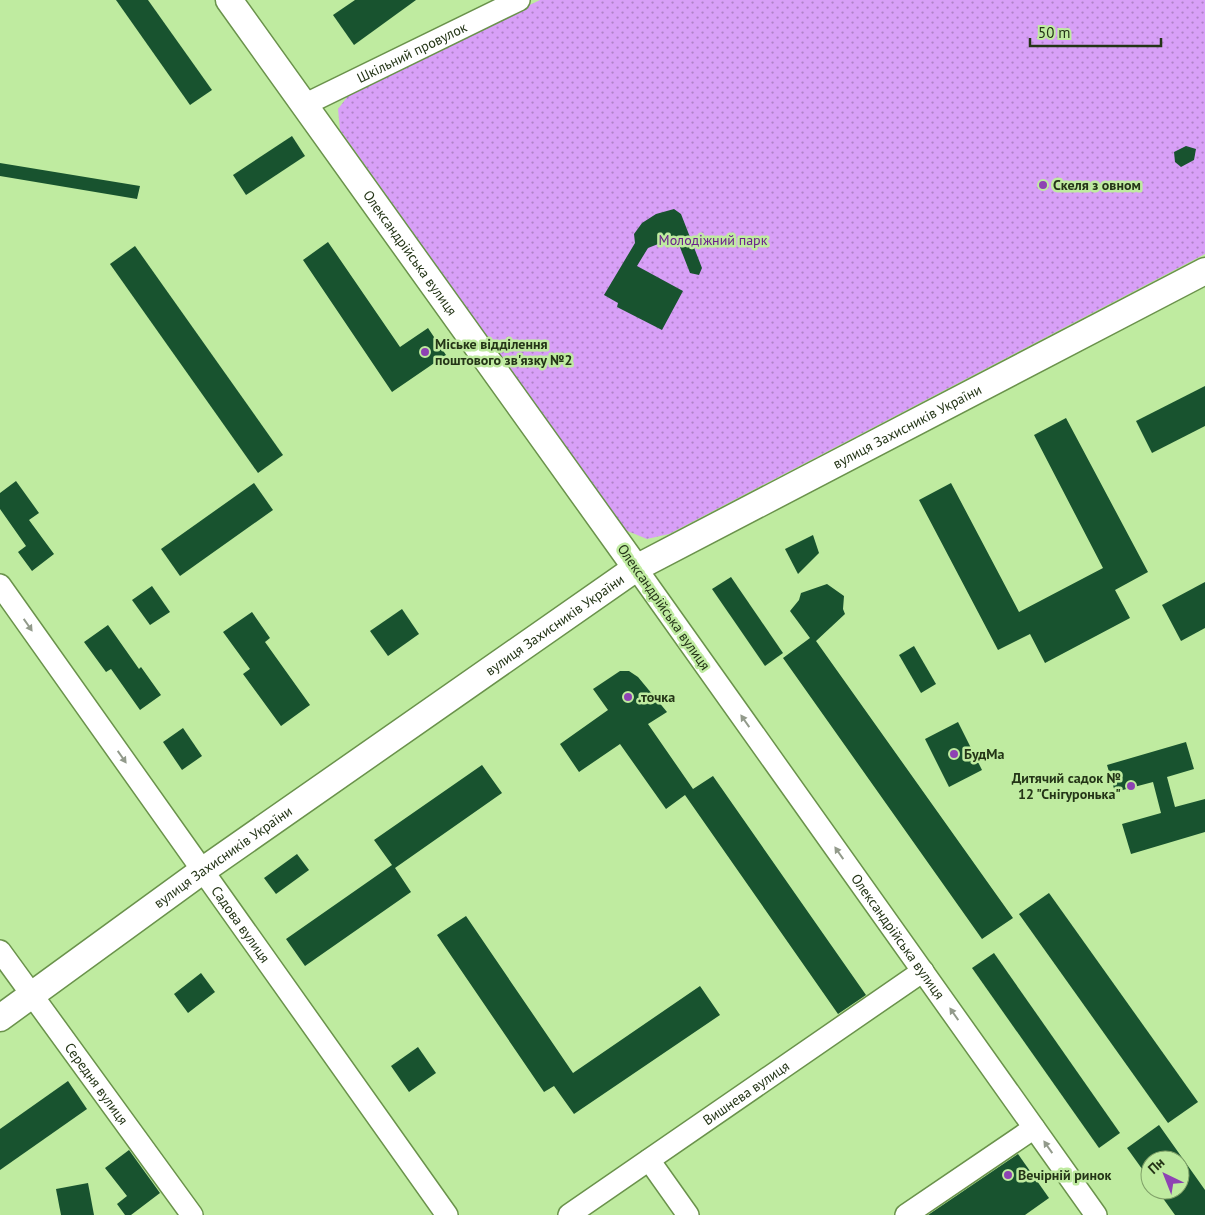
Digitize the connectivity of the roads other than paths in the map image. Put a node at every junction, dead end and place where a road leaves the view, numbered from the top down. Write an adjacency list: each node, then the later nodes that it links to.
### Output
1 (230, 0): 3 (main road, Олександрійська вулиця)
2 (519, 0): 3 (street, Шкільний провулок)
3 (304, 105): 5 (main road, Олександрійська вулиця)
4 (1205, 271): 5 (main road, вулиця Захисників України)
5 (636, 568): 7 (main road, вулиця Захисників України); 9 (street, Олександрійська вулиця, one-way to 5)
6 (0, 585): 7 (street, Садова вулиця, one-way to 7)
7 (202, 872): 10 (main road, вулиця Захисників України); 15 (street, Садова вулиця)
8 (0, 951): 10 (street, Середня вулиця)
9 (923, 971): 12 (street, Олександрійська вулиця, one-way to 9); 13 (street, Вишнева вулиця)
10 (31, 996): 11 (main road, вулиця Захисників України); 14 (street, Середня вулиця)
11 (0, 1018)
12 (1034, 1128): 18 (street); 19 (street, Олександрійська вулиця, one-way to 12)
13 (649, 1160): 16 (street, Вишнева вулиця); 17 (street)
14 (192, 1215)
15 (447, 1215)
16 (569, 1215)
17 (688, 1215)
18 (906, 1215)
19 (1096, 1215)

